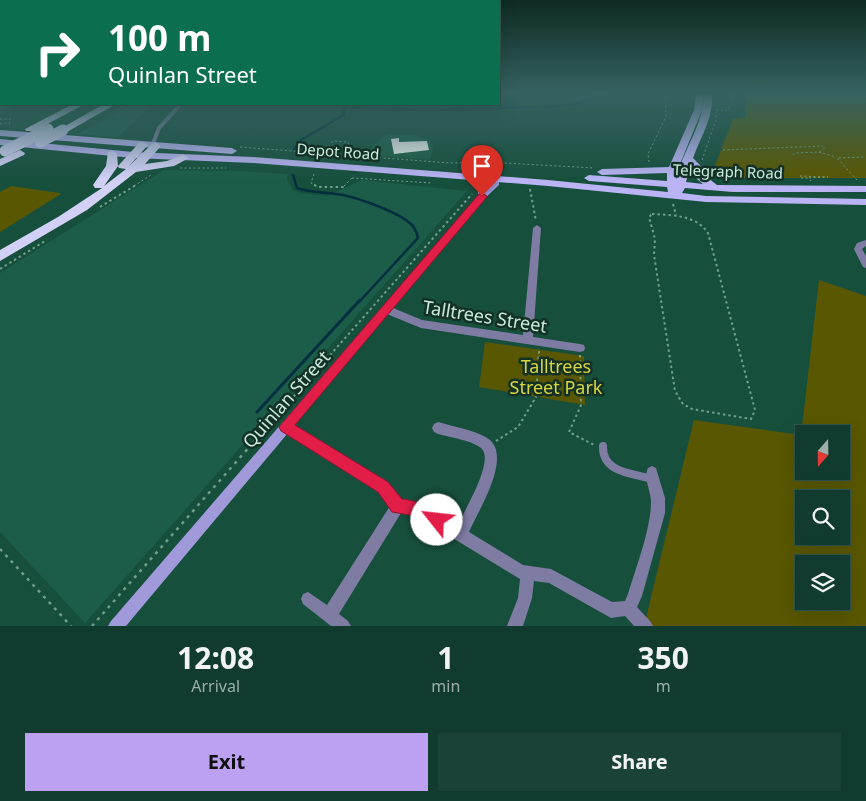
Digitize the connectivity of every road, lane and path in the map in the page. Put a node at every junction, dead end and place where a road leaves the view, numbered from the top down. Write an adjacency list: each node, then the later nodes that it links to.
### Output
1 (45, 122): 12 (highway)
2 (61, 122): 12 (highway, bridge)
3 (77, 122): 26 (highway, bridge)
4 (164, 122): 13 (lane)
5 (663, 122): 29 (path)
6 (693, 122): 34 (main road)
7 (703, 122): 25 (main road)
8 (715, 122): 27 (path)
9 (11, 123): 10 (path)
10 (0, 124)
11 (0, 133): 13 (main road, Depot Road)
12 (1, 147): 17 (main road)
13 (150, 148): 19 (highway); 22 (main road, Depot Road); 32 (highway); 33 (main road, Depot Road)
14 (326, 150): 31 (path)
15 (723, 150): 16 (path)
16 (820, 152): 20 (path); 23 (path)
17 (112, 154): 19 (main road); 46 (highway)
18 (841, 154): 21 (path)
19 (134, 155): 46 (highway)
20 (793, 155)
21 (845, 157): 23 (path); 24 (path)
22 (183, 158): 32 (highway); 39 (main road, Depot Road)
23 (836, 158): 44 (path)
24 (862, 158)
25 (688, 159): 47 (main road); 48 (main road)
26 (0, 164)
27 (701, 165)
28 (230, 167): 30 (path)
29 (649, 167)
30 (174, 168)
31 (595, 168)
32 (134, 169): 60 (highway)
33 (467, 169): 40 (main road, Depot Road); 42 (street)
34 (673, 170): 40 (main road); 47 (main road)
35 (153, 172): 54 (path)
36 (307, 172): 37 (path)
37 (317, 172)
38 (314, 174): 45 (path)
39 (474, 177): 42 (main road, Depot Road); 51 (street)
40 (589, 178): 47 (main road, Telegraph Road)
41 (809, 178): 41 (path); 43 (path)
42 (495, 179): 51 (street, Quinlan Street); 52 (main road, Depot Road)
43 (810, 180)
44 (857, 180)
45 (439, 183)
46 (99, 185): 59 (highway)
47 (676, 185): 48 (main road, Telegraph Road); 52 (main road)
48 (714, 188): 50 (main road, Telegraph Road)
49 (530, 189): 56 (path)
50 (866, 189)
51 (478, 192): 63 (street, Quinlan Street); 80 (path)
52 (675, 198): 53 (main road, Telegraph Road); 55 (path)
53 (866, 202)
54 (97, 209)
55 (676, 215): 55 (path)
56 (537, 228): 64 (street)
57 (48, 239): 62 (path)
58 (866, 243): 61 (street)
59 (0, 246)
60 (0, 256)
61 (866, 265)
62 (0, 269)
63 (386, 309): 64 (street, Talltrees Street); 67 (street, Quinlan Street)
64 (528, 340): 65 (street, Talltrees Street)
65 (540, 341): 66 (street, Talltrees Street); 69 (path)
66 (580, 348): 70 (path)
67 (286, 427): 72 (street); 81 (street, Quinlan Street)
68 (438, 428): 69 (street)
69 (488, 446): 73 (street)
70 (603, 448): 71 (lane)
71 (653, 476): 77 (street)
72 (398, 506): 73 (street); 78 (street)
73 (460, 534): 75 (street)
74 (0, 549): 79 (path)
75 (528, 574): 77 (street); 83 (street)
76 (308, 599): 78 (street)
77 (629, 608): 84 (street)
78 (329, 616): 82 (street)
79 (71, 626)
80 (92, 626)
81 (116, 626)
82 (343, 626)
83 (515, 626)
84 (645, 626)

